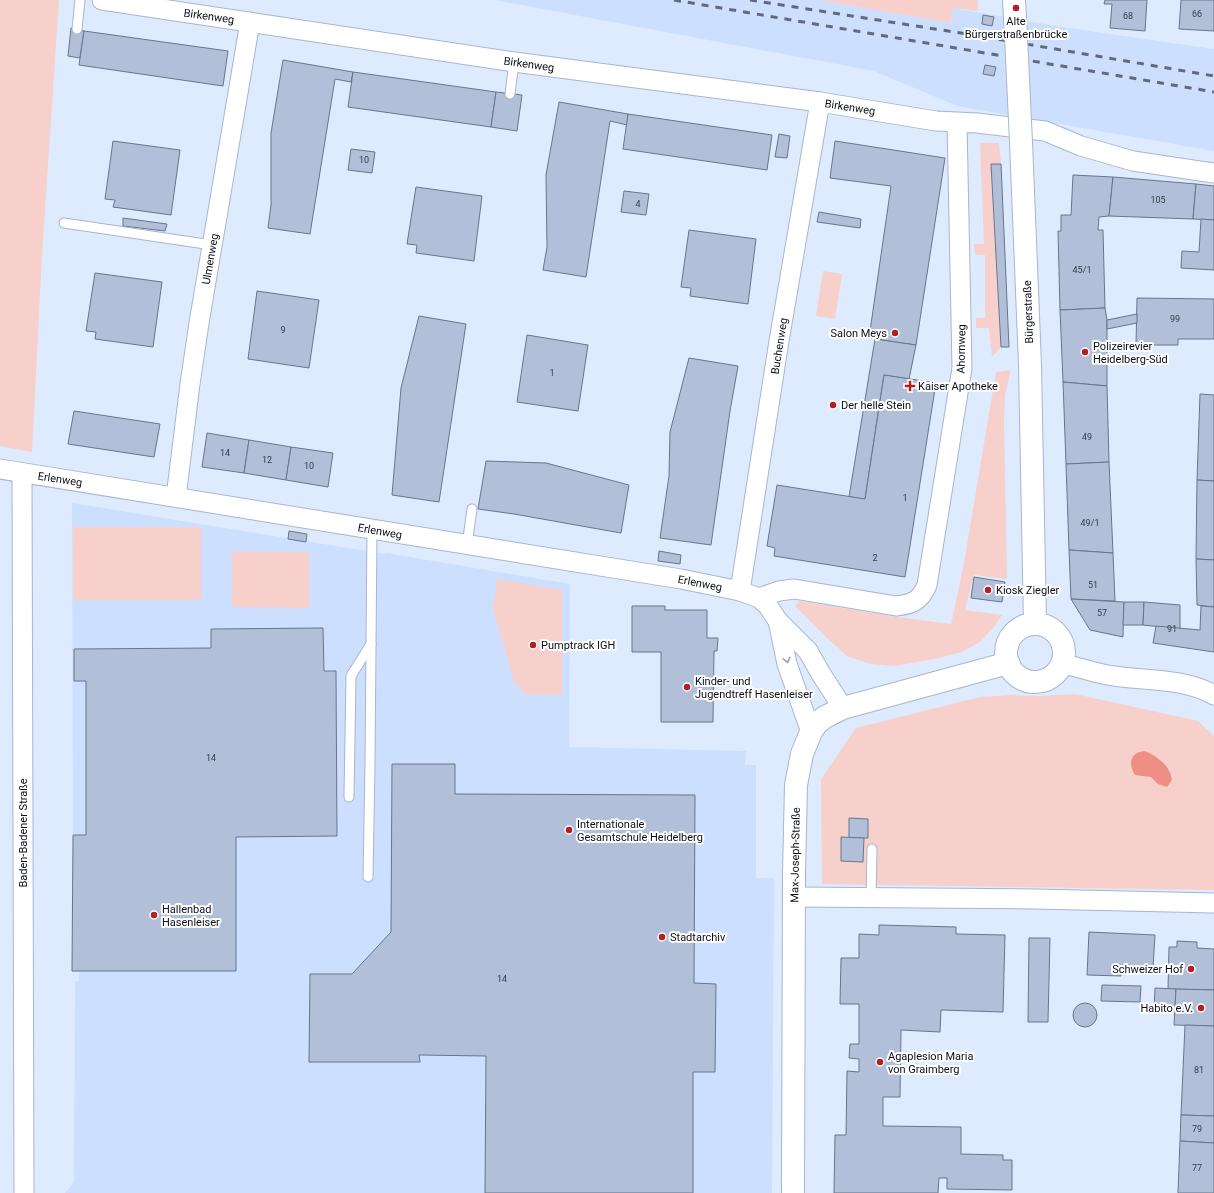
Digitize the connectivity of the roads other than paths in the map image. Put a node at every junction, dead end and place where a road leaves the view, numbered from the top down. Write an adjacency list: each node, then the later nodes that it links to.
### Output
1 (80, 0): 5 (lane)
2 (102, 0): 4 (street, Birkenweg)
3 (1014, 0): 22 (street, Bürgerstraße, bridge)
4 (250, 22): 6 (street, Birkenweg); 12 (street, Ulmenweg)
5 (77, 29)
6 (514, 62): 7 (lane); 8 (street, Birkenweg)
7 (510, 94)
8 (820, 102): 9 (street, Birkenweg); 19 (street, Buchenweg)
9 (957, 123): 10 (street, Birkenweg); 20 (street, Ahornweg)
10 (1214, 172)
11 (64, 223): 12 (lane)
12 (212, 245): 15 (street, Ulmenweg)
13 (0, 469): 14 (street, Erlenweg)
14 (22, 473): 15 (street, Erlenweg); 35 (street, Baden-Badener Straße)
15 (176, 497): 17 (street, Erlenweg)
16 (472, 509): 18 (lane)
17 (372, 529): 18 (street, Erlenweg); 23 (lane)
18 (467, 545): 19 (street, Erlenweg)
19 (740, 591): 20 (street, Erlenweg)
20 (759, 598): 21 (street, Erlenweg)
21 (778, 622): 27 (street, Erlenweg); 28 (street, Erlenweg, one-way to 28)
22 (1035, 624): 24 (street); 25 (street)
23 (371, 644): 29 (lane); 31 (lane)
24 (1009, 664): 25 (street); 27 (street, Max-Joseph-Straße)
25 (1062, 664): 26 (street)
26 (1214, 695)
27 (843, 708): 28 (street, Max-Joseph-Straße)
28 (811, 732): 32 (street, Max-Joseph-Straße)
29 (349, 797)
30 (872, 849): 33 (lane)
31 (368, 877)
32 (794, 897): 33 (street); 36 (street, Max-Joseph-Straße)
33 (870, 898): 34 (street)
34 (1214, 903)
35 (24, 1193)
36 (793, 1193)

